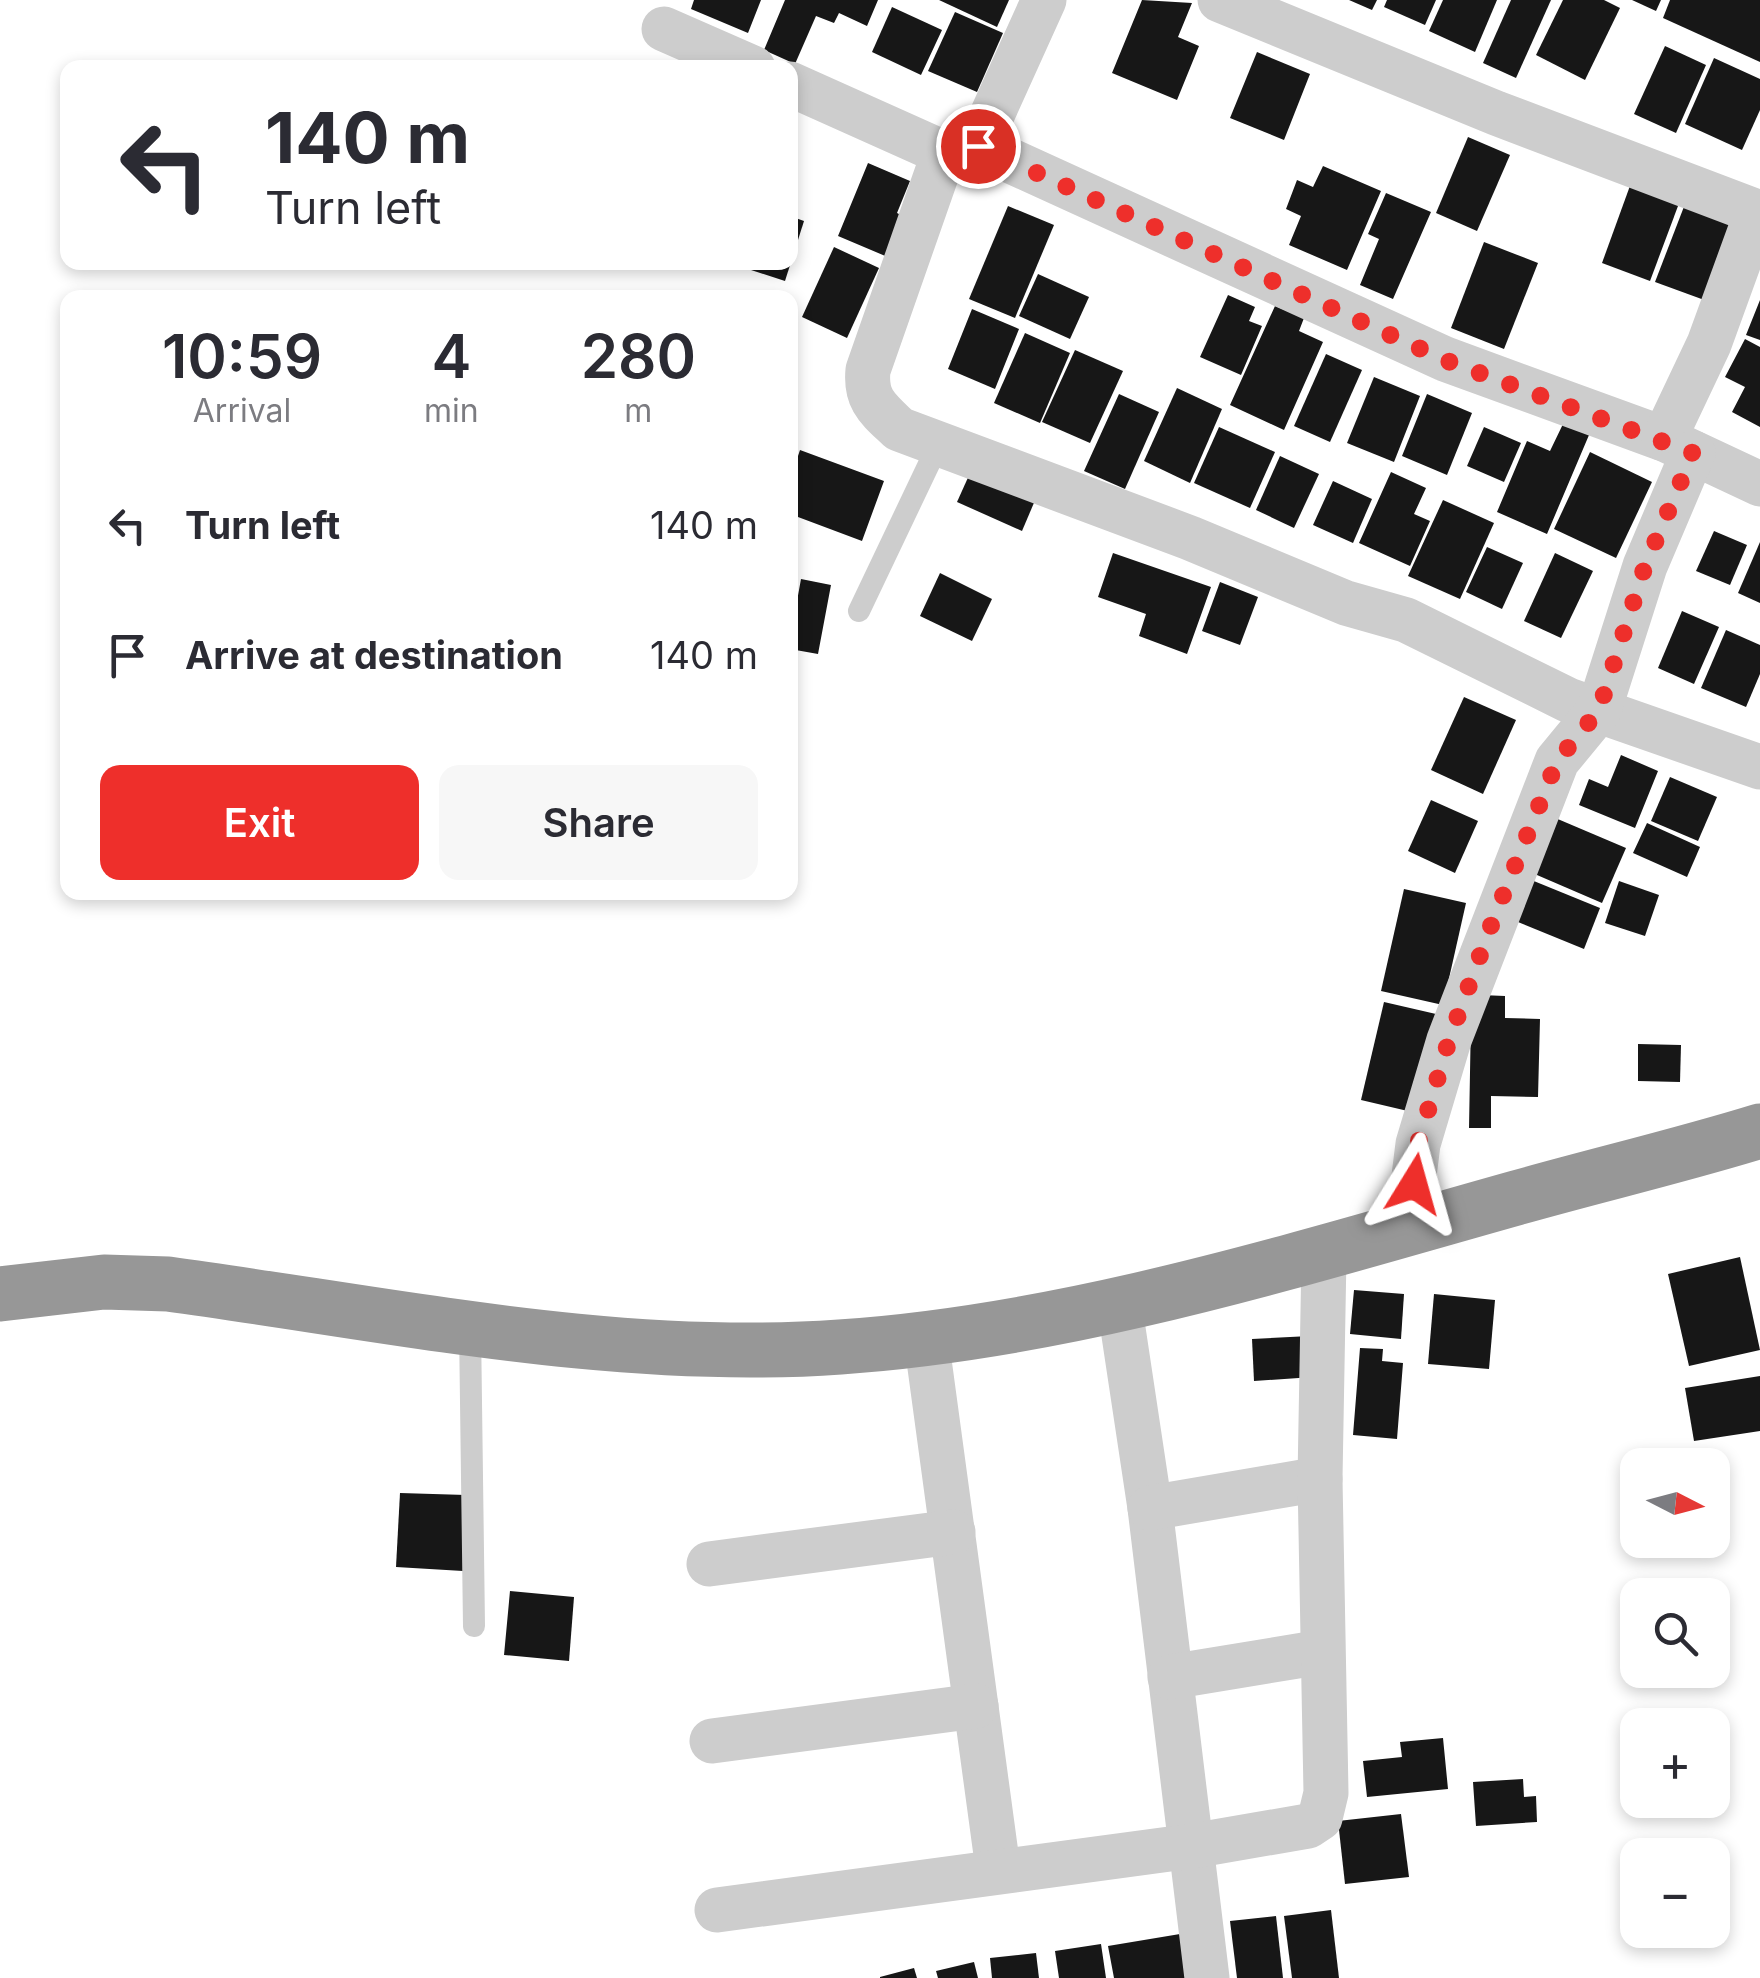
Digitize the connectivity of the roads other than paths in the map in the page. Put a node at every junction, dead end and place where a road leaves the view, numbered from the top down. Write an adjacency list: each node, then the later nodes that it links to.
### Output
1 (1044, 0): 6 (street)
2 (1220, 0): 7 (street)
3 (664, 29): 4 (street)
4 (735, 60)
5 (798, 87): 6 (street)
6 (961, 149): 8 (street); 9 (street)
7 (1759, 210): 9 (street)
8 (939, 444): 11 (lane); 12 (street)
9 (1678, 446): 10 (street); 12 (street)
10 (1760, 484)
11 (860, 611)
12 (1599, 710): 13 (street); 15 (street)
13 (1749, 763)
14 (1760, 1131): 15 (highway)
15 (1422, 1226): 16 (highway)
16 (1324, 1255): 18 (highway); 21 (street)
17 (0, 1294): 19 (highway)
18 (1119, 1302): 20 (highway); 22 (street)
19 (470, 1327): 20 (highway); 25 (lane)
20 (926, 1338): 23 (street)
21 (1320, 1479): 22 (street); 26 (street)
22 (1150, 1508): 27 (street)
23 (953, 1532): 24 (street); 28 (street)
24 (709, 1564)
25 (474, 1626)
26 (1322, 1652): 27 (street); 30 (street)
27 (1170, 1677): 30 (street)
28 (976, 1706): 29 (street); 31 (street)
29 (712, 1741)
30 (1192, 1846): 31 (street); 33 (street)
31 (998, 1869): 32 (street)
32 (717, 1910)
33 (1207, 1978)

